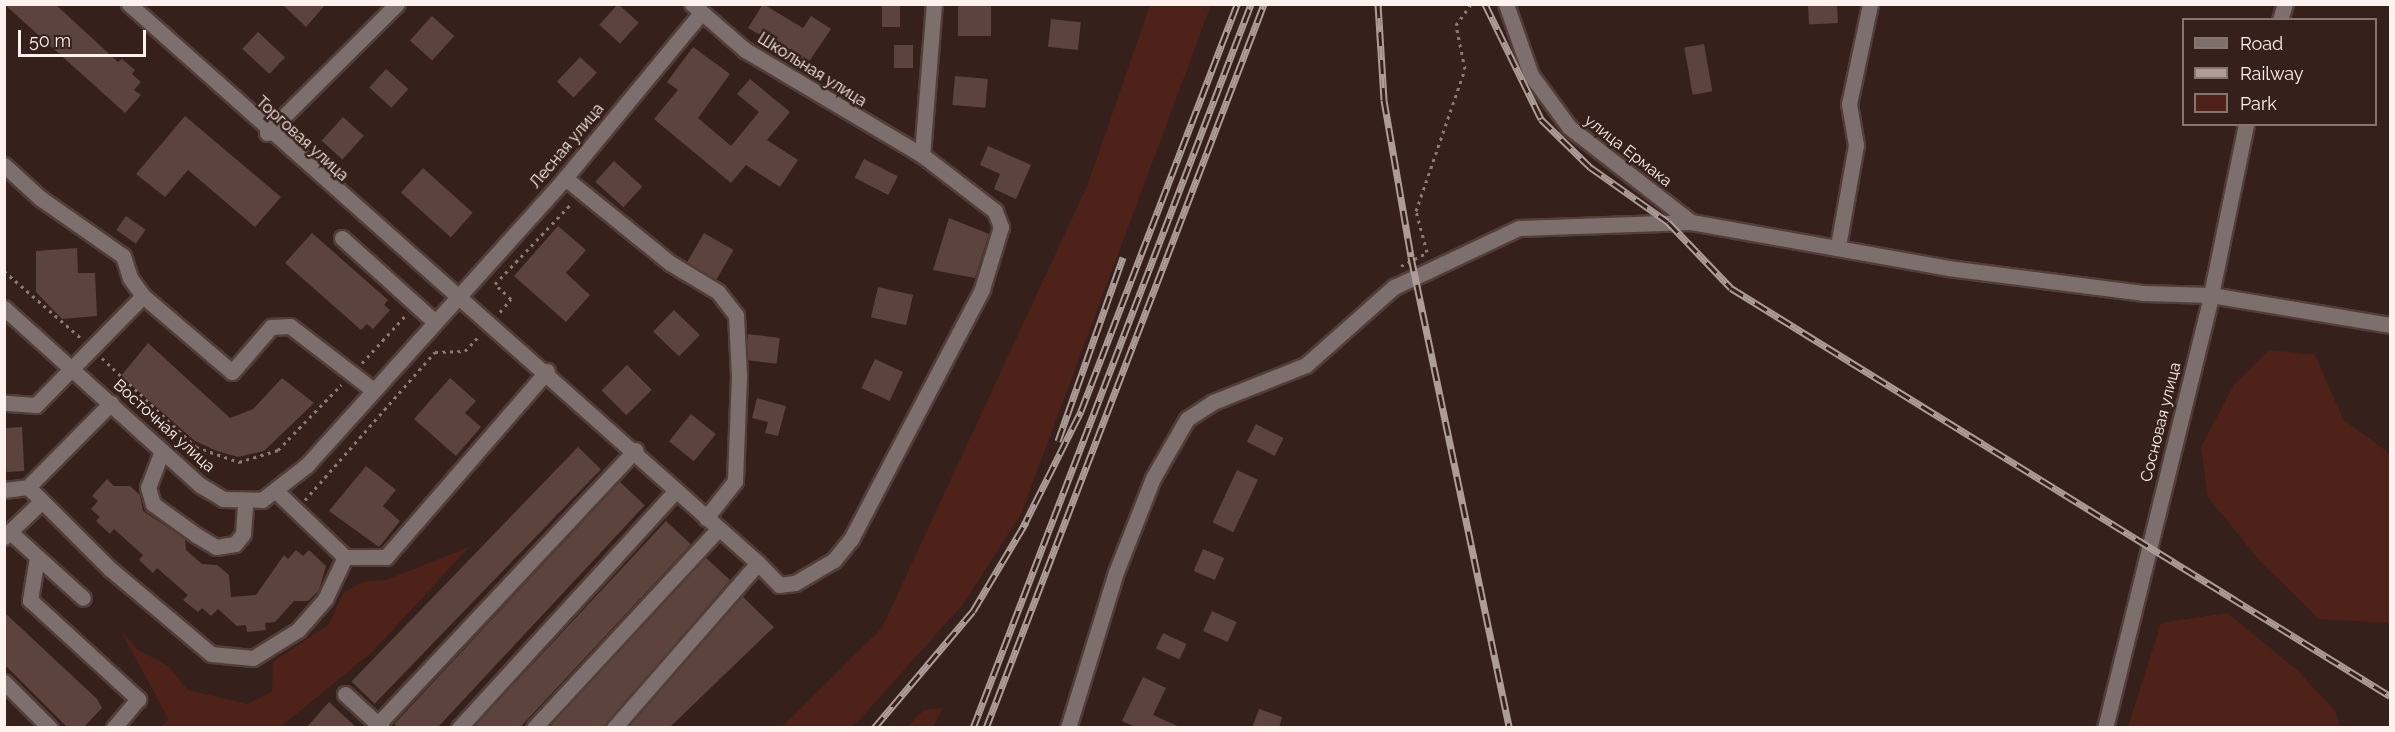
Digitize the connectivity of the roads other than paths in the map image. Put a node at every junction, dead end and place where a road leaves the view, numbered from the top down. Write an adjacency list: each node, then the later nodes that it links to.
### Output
1 (397, 4): 8 (street)
2 (934, 4): 9 (street)
3 (1506, 4): 12 (street, улица Ермака)
4 (1870, 4): 14 (street)
5 (138, 8): 8 (street, Торговая улица)
6 (696, 9): 9 (street, Школьная улица); 11 (street, Лесная улица)
7 (2246, 126): 15 (street, Сосновая улица)
8 (267, 133): 17 (street, Торговая улица)
9 (922, 155): 36 (street, Школьная улица)
10 (4, 165): 16 (street)
11 (565, 178): 17 (street, Лесная улица); 34 (street)
12 (1691, 222): 14 (street); 49 (street)
13 (342, 238): 19 (street)
14 (1838, 246): 15 (street)
15 (2211, 295): 20 (street); 50 (street, Сосновая улица)
16 (143, 296): 21 (street); 23 (street)
17 (455, 297): 19 (street); 22 (street, Торговая улица)
18 (4, 308): 21 (street, Восточная улица)
19 (434, 321): 23 (street)
20 (2391, 325)
21 (73, 366): 24 (street); 25 (street, Восточная улица)
22 (547, 371): 26 (street, Торговая улица); 38 (street)
23 (373, 390): 31 (street)
24 (4, 403)
25 (111, 403): 27 (street, Восточная улица); 28 (street)
26 (634, 450): 30 (street, Торговая улица); 43 (street)
27 (162, 451): 33 (street, Восточная улица); 33 (street)
28 (28, 487): 29 (street); 32 (street)
29 (4, 490)
30 (676, 490): 34 (street, Торговая улица); 46 (street)
31 (278, 492): 33 (street); 38 (street)
32 (42, 501): 35 (street); 38 (street)
33 (245, 504)
34 (712, 524): 39 (street, Торговая улица); 47 (street)
35 (7, 535): 37 (street)
36 (851, 539): 39 (street, Торговая улица)
37 (37, 557): 40 (street); 45 (street)
38 (345, 557)
39 (758, 564): 48 (street)
40 (83, 598)
41 (4, 682): 44 (street)
42 (345, 694): 43 (street)
43 (380, 726)
44 (50, 728)
45 (114, 728)
46 (459, 728)
47 (534, 728)
48 (614, 728)
49 (1068, 728)
50 (2105, 728)

